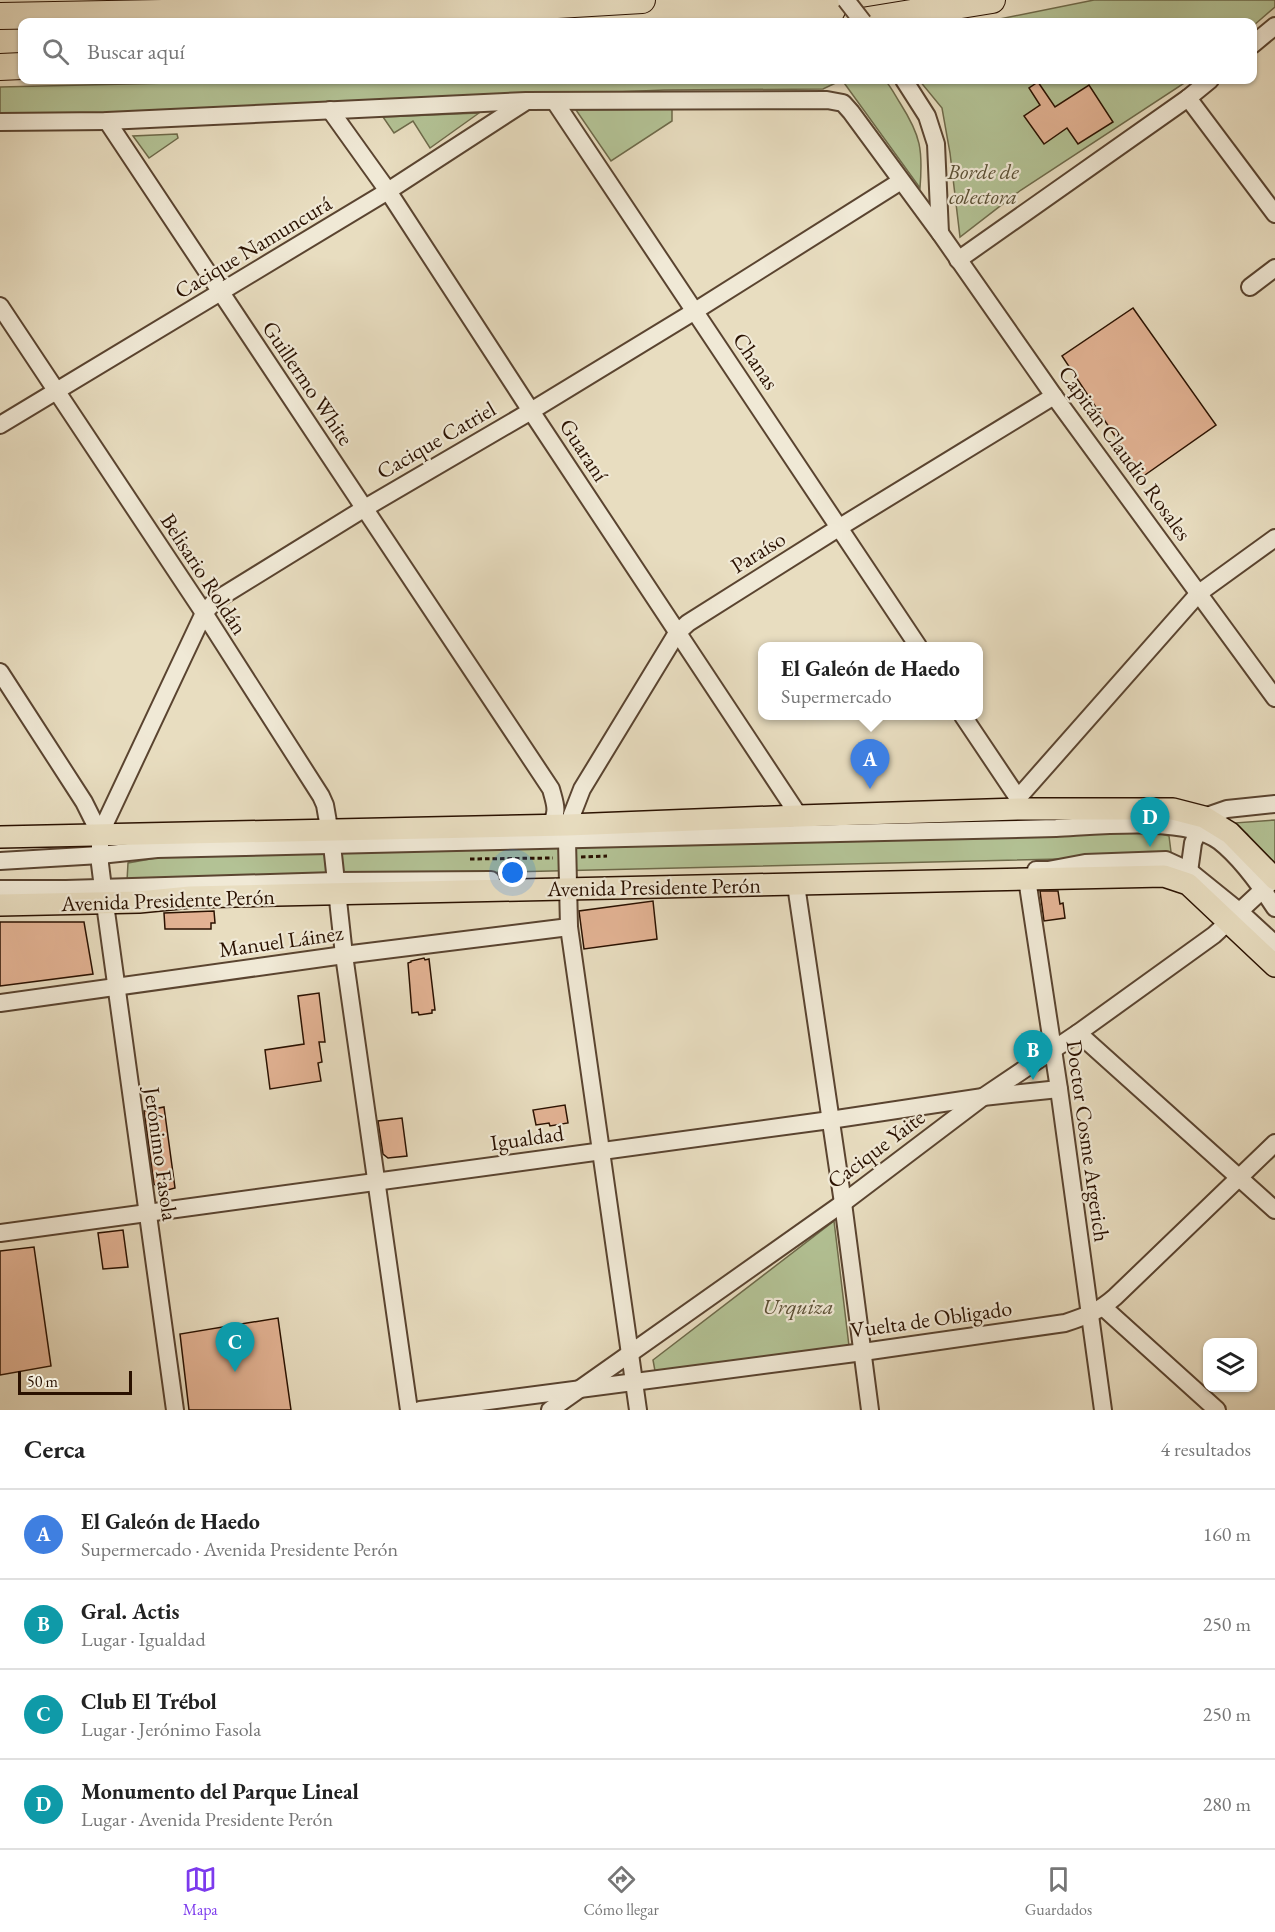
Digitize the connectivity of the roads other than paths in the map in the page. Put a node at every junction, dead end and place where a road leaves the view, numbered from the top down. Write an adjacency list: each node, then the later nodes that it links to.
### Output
1 (642, 0): 4 (highway)
2 (846, 0): 5 (street, bridge)
3 (992, 0): 6 (highway)
4 (0, 16)
5 (859, 18)
6 (881, 18)
7 (1275, 26): 8 (street)
8 (1257, 41)
9 (18, 66): 10 (highway)
10 (0, 67)
11 (907, 84): 22 (street)
12 (1205, 84): 13 (street)
13 (1188, 98): 21 (street); 23 (street)
14 (526, 101): 15 (street); 16 (street); 20 (street, Cacique Namuncurá)
15 (555, 102): 19 (street, Capitán Claudio Rosales); 28 (street, Chanas)
16 (330, 110): 17 (street); 20 (street, Guaraní)
17 (107, 121): 18 (street); 26 (street, Guillermo White)
18 (0, 122)
19 (901, 181): 22 (street, Capitán Claudio Rosales); 28 (street, Cacique Catriel)
20 (388, 191): 26 (street, Cacique Namuncurá); 31 (street, Guaraní)
21 (1275, 214)
22 (940, 233): 23 (street, Capitán Claudio Rosales)
23 (958, 260): 30 (street, Capitán Claudio Rosales)
24 (1275, 268): 25 (street)
25 (1250, 287)
26 (221, 293): 29 (street, Cacique Namuncurá); 33 (street, Guillermo White)
27 (0, 306): 29 (street, Belisario Roldán)
28 (695, 310): 31 (street, Cacique Catriel); 34 (street, Chanas)
29 (56, 391): 32 (street, Cacique Namuncurá); 37 (street, Belisario Roldán)
30 (1054, 396): 34 (street, Paraíso); 36 (street, Capitán Claudio Rosales)
31 (531, 411): 33 (street, Cacique Catriel); 38 (street, Guaraní)
32 (0, 425)
33 (365, 508): 37 (street, Cacique Catriel); 43 (street, Guillermo White)
34 (840, 527): 38 (street, Paraíso); 39 (street, Chanas)
35 (1275, 538): 36 (street)
36 (1199, 593): 41 (street, Capitán Claudio Rosales); 45 (street)
37 (204, 613): 51 (street, Belisario Roldán); 52 (street, Cacique Catriel)
38 (677, 633): 44 (street, Paraíso); 47 (street, Guaraní)
39 (915, 642)
40 (0, 672): 52 (street)
41 (1275, 698)
42 (966, 720): 45 (street)
43 (551, 789): 44 (street); 49 (street, Guillermo White)
44 (582, 789): 49 (street, Paraíso)
45 (1018, 804): 47 (main road); 48 (main road)
46 (1275, 804): 48 (street)
47 (799, 816): 49 (main road)
48 (1201, 824): 49 (street); 54 (street); 56 (main road)
49 (562, 830): 51 (main road); 57 (street, Guillermo White)
50 (0, 837): 52 (main road)
51 (330, 837): 52 (main road); 59 (street, Belisario Roldán)
52 (100, 845): 53 (street); 61 (street, Jerónimo Fasola)
53 (0, 861)
54 (1188, 877): 55 (main road, Avenida Presidente Perón); 57 (street); 64 (main road, Avenida Presidente Perón)
55 (1027, 879): 58 (main road, Avenida Presidente Perón); 72 (street, Doctor Cosme Argerich)
56 (1272, 882): 63 (street); 64 (street, Cacique Yaite)
57 (568, 884): 58 (main road, Avenida Presidente Perón); 59 (main road, Avenida Presidente Perón); 65 (street, Guillermo White)
58 (796, 885): 75 (street)
59 (335, 887): 61 (main road, Avenida Presidente Perón); 67 (street, Belisario Roldán)
60 (0, 889): 61 (street)
61 (104, 896): 62 (main road, Avenida Presidente Perón); 69 (street, Jerónimo Fasola)
62 (0, 905)
63 (1275, 908)
64 (1234, 917): 66 (street); 68 (main road, Avenida Presidente Perón); 71 (street, Cacique Yaite)
65 (569, 927): 67 (street, Manuel Láinez); 77 (street, Guillermo White)
66 (1275, 944)
67 (344, 956): 69 (street, Manuel Láinez); 79 (street, Belisario Roldán)
68 (1275, 966)
69 (116, 987): 70 (street, Manuel Láinez); 82 (street, Jerónimo Fasola)
70 (0, 1003)
71 (1078, 1033): 72 (street, Cacique Yaite); 78 (street)
72 (1053, 1049): 73 (street, Doctor Cosme Argerich); 74 (street, Cacique Yaite)
73 (1059, 1089): 74 (street, Igualdad); 84 (street, Doctor Cosme Argerich)
74 (983, 1097): 75 (street, Igualdad); 80 (street, Cacique Yaite)
75 (830, 1120): 77 (street, Igualdad); 80 (street)
76 (1275, 1143): 78 (street, Vuelta de Obligado)
77 (601, 1151): 79 (street, Igualdad); 86 (street, Guillermo White)
78 (1240, 1178): 81 (street); 84 (street, Vuelta de Obligado)
79 (375, 1181): 82 (street, Igualdad); 90 (street, Belisario Roldán)
80 (843, 1203): 85 (street); 86 (street, Cacique Yaite)
81 (1275, 1210)
82 (147, 1213): 83 (street, Igualdad); 89 (street, Jerónimo Fasola)
83 (0, 1233)
84 (1097, 1311): 85 (street, Vuelta de Obligado); 95 (street, Doctor Cosme Argerich); 96 (street)
85 (863, 1352): 87 (street, Vuelta de Obligado); 94 (street)
86 (630, 1355): 87 (street, Guillermo White); 88 (street, Cacique Yaite)
87 (634, 1382): 88 (street, Vuelta de Obligado); 93 (street, Guillermo White)
88 (582, 1388): 91 (street, Vuelta de Obligado); 92 (street, Cacique Yaite)
89 (175, 1410)
90 (409, 1410)
91 (420, 1410)
92 (550, 1410)
93 (638, 1410)
94 (870, 1410)
95 (1102, 1410)
96 (1217, 1410)

